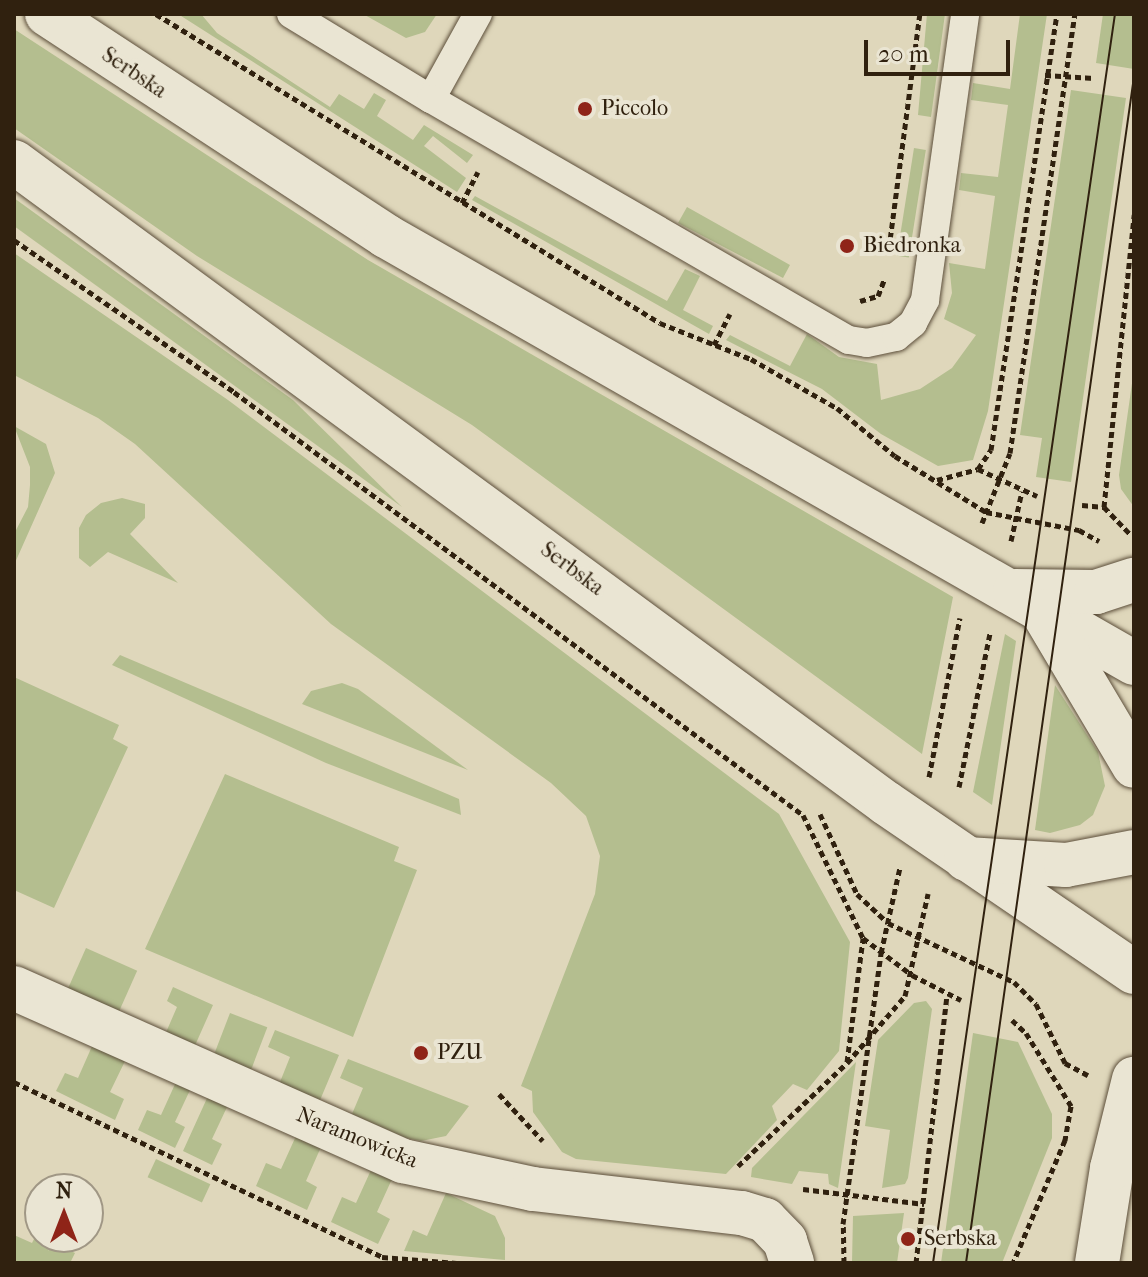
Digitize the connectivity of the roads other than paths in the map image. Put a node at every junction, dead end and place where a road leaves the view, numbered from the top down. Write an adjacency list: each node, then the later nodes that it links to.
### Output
1 (291, 14): 5 (lane)
2 (478, 14): 5 (lane)
3 (965, 14): 5 (lane)
4 (52, 16): 8 (street, Serbska)
5 (431, 99)
6 (14, 162): 12 (street, Serbska)
7 (1134, 580): 8 (street)
8 (1012, 593): 9 (street, Serbska); 10 (street)
9 (1134, 663)
10 (1134, 766)
11 (1134, 852): 12 (street)
12 (966, 859): 13 (street, Serbska)
13 (1134, 972)
14 (14, 988): 16 (street, Naramowicka)
15 (1113, 1078): 17 (street)
16 (792, 1263)
17 (1097, 1263)

